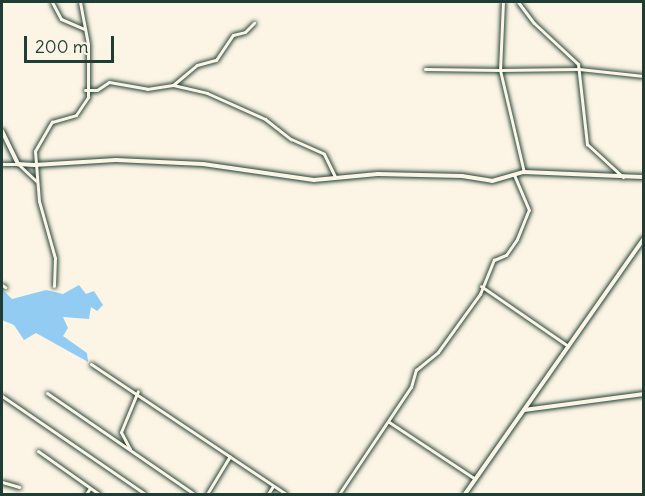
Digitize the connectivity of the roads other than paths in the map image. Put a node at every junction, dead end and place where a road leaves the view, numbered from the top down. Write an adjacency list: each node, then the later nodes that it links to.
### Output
1 (52, 2): 6 (street)
2 (80, 2): 6 (street)
3 (503, 2): 9 (street)
4 (518, 2): 8 (street)
5 (254, 23): 11 (street)
6 (84, 29): 12 (street)
7 (425, 69): 9 (street)
8 (579, 69): 9 (street); 10 (street); 20 (street)
9 (500, 70): 17 (street)
10 (644, 76)
11 (172, 85): 12 (street); 19 (street)
12 (85, 90): 16 (street)
13 (2, 131): 15 (street)
14 (2, 164): 15 (street)
15 (18, 164): 16 (street); 22 (street)
16 (34, 165): 19 (street); 22 (street)
17 (524, 171): 18 (street); 20 (street)
18 (514, 174): 19 (street); 25 (street)
19 (335, 177)
20 (623, 177): 21 (street)
21 (644, 177)
22 (38, 183): 24 (street)
23 (644, 238): 26 (street)
24 (54, 286)
25 (481, 286): 26 (street); 33 (street)
26 (568, 346): 32 (street)
27 (91, 364): 28 (street)
28 (138, 391): 35 (street); 36 (street)
29 (46, 393): 35 (street)
30 (644, 394): 32 (street)
31 (2, 396): 42 (street)
32 (524, 410): 37 (street)
33 (389, 422): 37 (street); 51 (street)
34 (38, 451): 41 (street)
35 (131, 451): 47 (street)
36 (230, 456): 39 (street); 48 (street)
37 (476, 479): 52 (street)
38 (2, 482): 40 (street)
39 (273, 485): 49 (street); 50 (street)
40 (19, 487)
41 (90, 488): 43 (street); 44 (street)
42 (138, 490): 45 (street); 46 (street)
43 (86, 495)
44 (99, 495)
45 (136, 495)
46 (145, 495)
47 (195, 495)
48 (207, 495)
49 (268, 495)
50 (286, 495)
51 (339, 495)
52 (465, 495)

